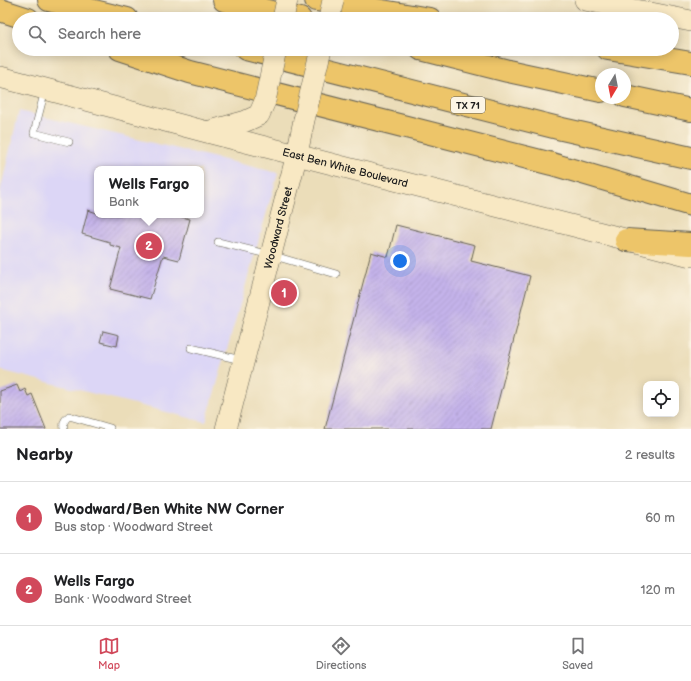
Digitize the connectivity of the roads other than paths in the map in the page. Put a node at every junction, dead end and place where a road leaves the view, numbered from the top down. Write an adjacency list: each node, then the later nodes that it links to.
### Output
1 (49, 0): 8 (highway)
2 (224, 0): 9 (highway)
3 (287, 0): 10 (main road, bridge)
4 (316, 0): 12 (highway)
5 (333, 0): 11 (main road, bridge)
6 (584, 0): 13 (main road)
7 (0, 10): 14 (highway)
8 (98, 12)
9 (272, 12)
10 (284, 12)
11 (330, 12)
12 (388, 12)
13 (648, 12)
14 (12, 14)
15 (679, 18): 16 (main road)
16 (691, 20)
17 (141, 56): 33 (highway)
18 (274, 56): 32 (highway, TX 71)
19 (275, 56): 29 (main road, bridge)
20 (319, 56): 31 (main road, Woodward Street, bridge)
21 (449, 56): 26 (highway)
22 (650, 56): 23 (highway)
23 (691, 63)
24 (0, 76): 25 (main road, East Ben White Boulevard)
25 (46, 89): 29 (main road, East Ben White Boulevard); 30 (lane)
26 (595, 90)
27 (631, 97): 28 (highway)
28 (691, 110)
29 (207, 132): 31 (main road, East Ben White Boulevard)
30 (68, 142)
31 (297, 154): 34 (main road, East Ben White Boulevard); 37 (main road, Woodward Street)
32 (691, 158)
33 (691, 204)
34 (626, 240): 36 (highway); 38 (main road, East Ben White Boulevard)
35 (218, 242): 37 (lane)
36 (691, 244)
37 (271, 255): 39 (lane); 41 (main road, Woodward Street)
38 (691, 256)
39 (336, 274)
40 (191, 348): 41 (lane)
41 (243, 361): 44 (main road, Woodward Street)
42 (110, 428): 43 (lane)
43 (64, 429)
44 (226, 429)

